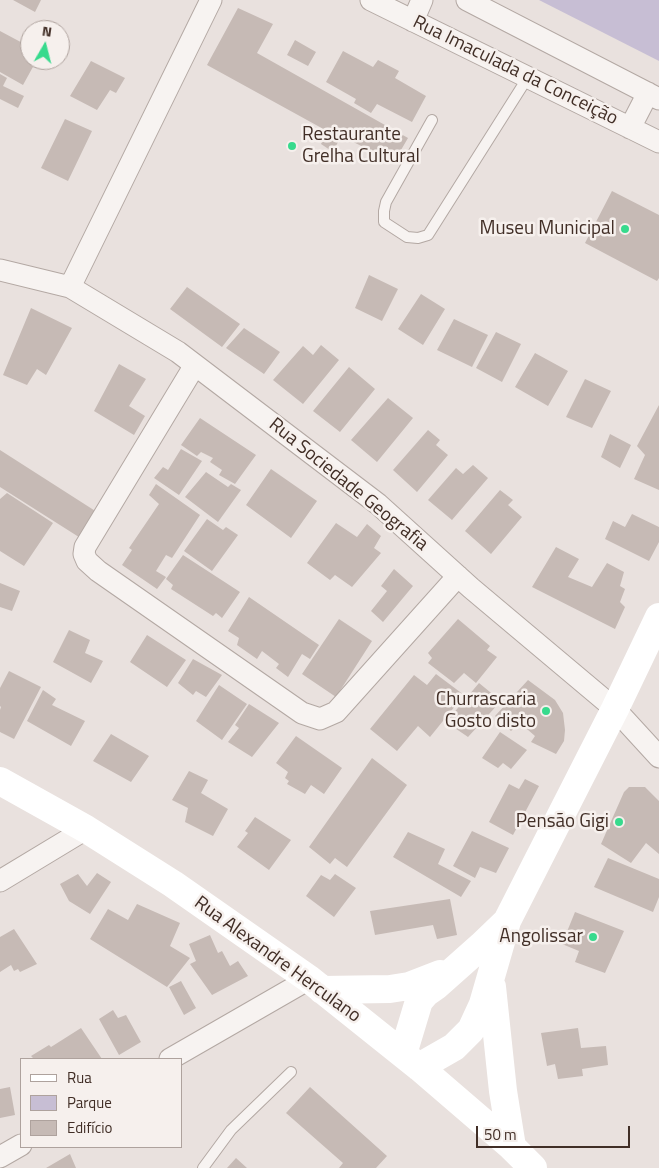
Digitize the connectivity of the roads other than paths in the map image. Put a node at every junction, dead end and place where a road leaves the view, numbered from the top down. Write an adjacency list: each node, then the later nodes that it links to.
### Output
1 (212, 0): 12 (street)
2 (371, 0): 5 (street, Rua Imaculada da Conceição)
3 (422, 0): 5 (street)
4 (467, 0): 7 (street, Rua Imaculada da Conceição)
5 (414, 21): 6 (street, Rua Imaculada da Conceição)
6 (528, 77): 8 (lane); 9 (street, Rua Imaculada da Conceição)
7 (653, 96): 9 (street)
8 (432, 120)
9 (630, 128): 10 (street, Rua Imaculada da Conceição)
10 (659, 142)
11 (0, 270): 12 (street, Rua Sociedade Geografia)
12 (70, 287): 13 (street, Rua Sociedade Geografia)
13 (195, 364): 14 (street, Rua Sociedade Geografia); 14 (street)
14 (458, 576): 16 (street, Rua Sociedade Geografia)
15 (659, 617): 16 (main road)
16 (615, 709): 17 (street, Rua Sociedade Geografia); 21 (main road)
17 (659, 757)
18 (0, 781): 19 (main road, Rua Alexandre Herculano)
19 (86, 829): 20 (street); 24 (main road, Rua Alexandre Herculano)
20 (0, 881)
21 (507, 921): 22 (main road); 23 (main road)
22 (460, 965): 24 (main road); 26 (main road)
23 (491, 974): 26 (main road); 29 (main road)
24 (315, 985): 25 (street); 26 (main road, Rua Alexandre Herculano)
25 (172, 1058)
26 (411, 1060): 29 (main road, Rua Alexandre Herculano)
27 (291, 1072): 31 (lane)
28 (20, 1146): 30 (street)
29 (512, 1147): 32 (main road, Rua Alexandre Herculano)
30 (0, 1157)
31 (203, 1168)
32 (533, 1168)

